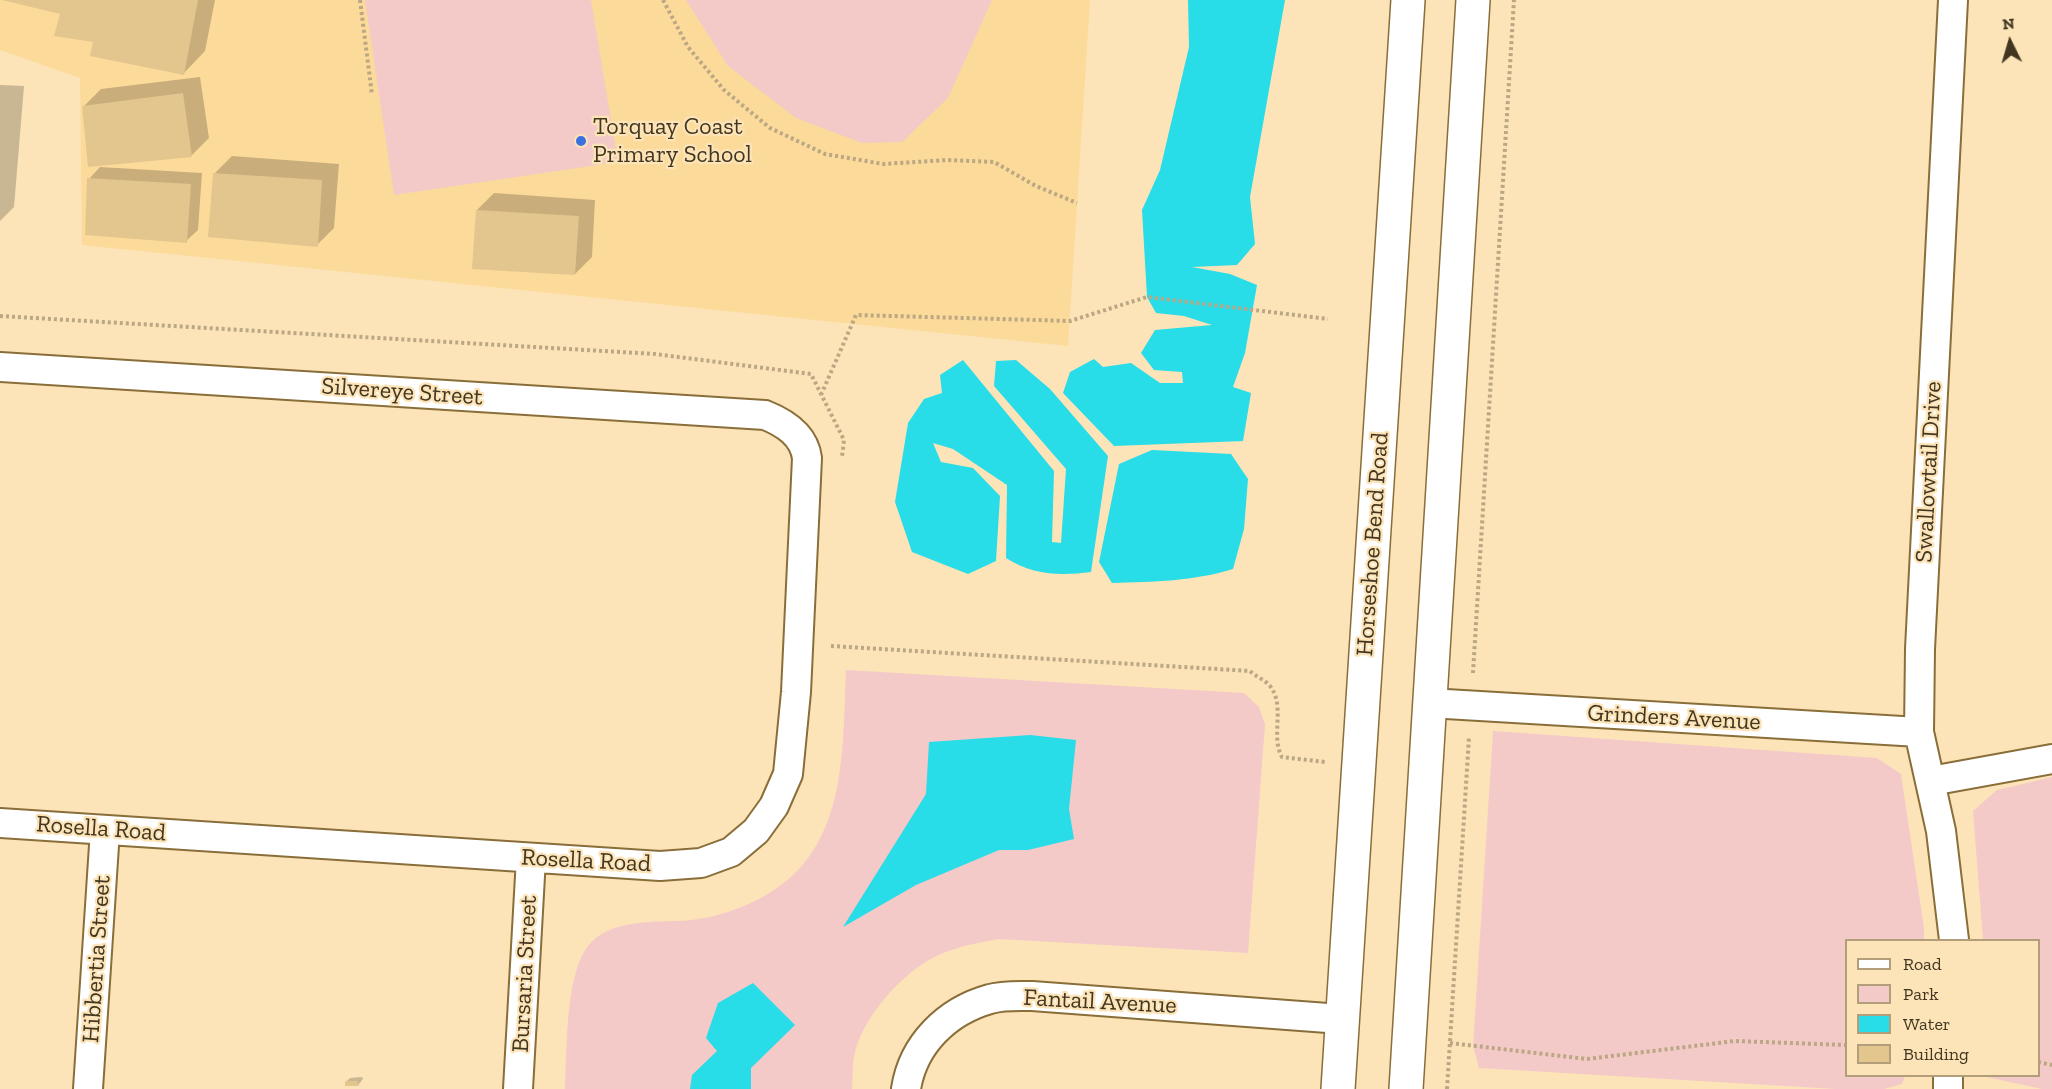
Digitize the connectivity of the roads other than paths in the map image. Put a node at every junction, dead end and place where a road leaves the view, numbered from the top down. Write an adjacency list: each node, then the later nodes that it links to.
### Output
1 (1408, 0): 14 (street, Horseshoe Bend Road)
2 (1473, 0): 6 (street)
3 (1953, 0): 7 (street, Swallowtail Drive)
4 (0, 368): 5 (street, Silvereye Street)
5 (797, 435): 12 (street, Rosella Road)
6 (1429, 703): 7 (street, Grinders Avenue); 19 (street)
7 (1919, 732): 9 (street, Swallowtail Drive)
8 (2052, 759): 9 (street)
9 (1931, 782): 13 (street, Swallowtail Drive)
10 (0, 823): 11 (street, Rosella Road)
11 (105, 830): 12 (street, Rosella Road); 15 (street, Hibbertia Street)
12 (531, 858): 16 (street, Bursaria Street)
13 (1954, 939)
14 (1341, 1019): 17 (street, Fantail Avenue); 18 (street, Horseshoe Bend Road)
15 (88, 1089)
16 (518, 1089)
17 (906, 1089)
18 (1338, 1089)
19 (1406, 1089)

